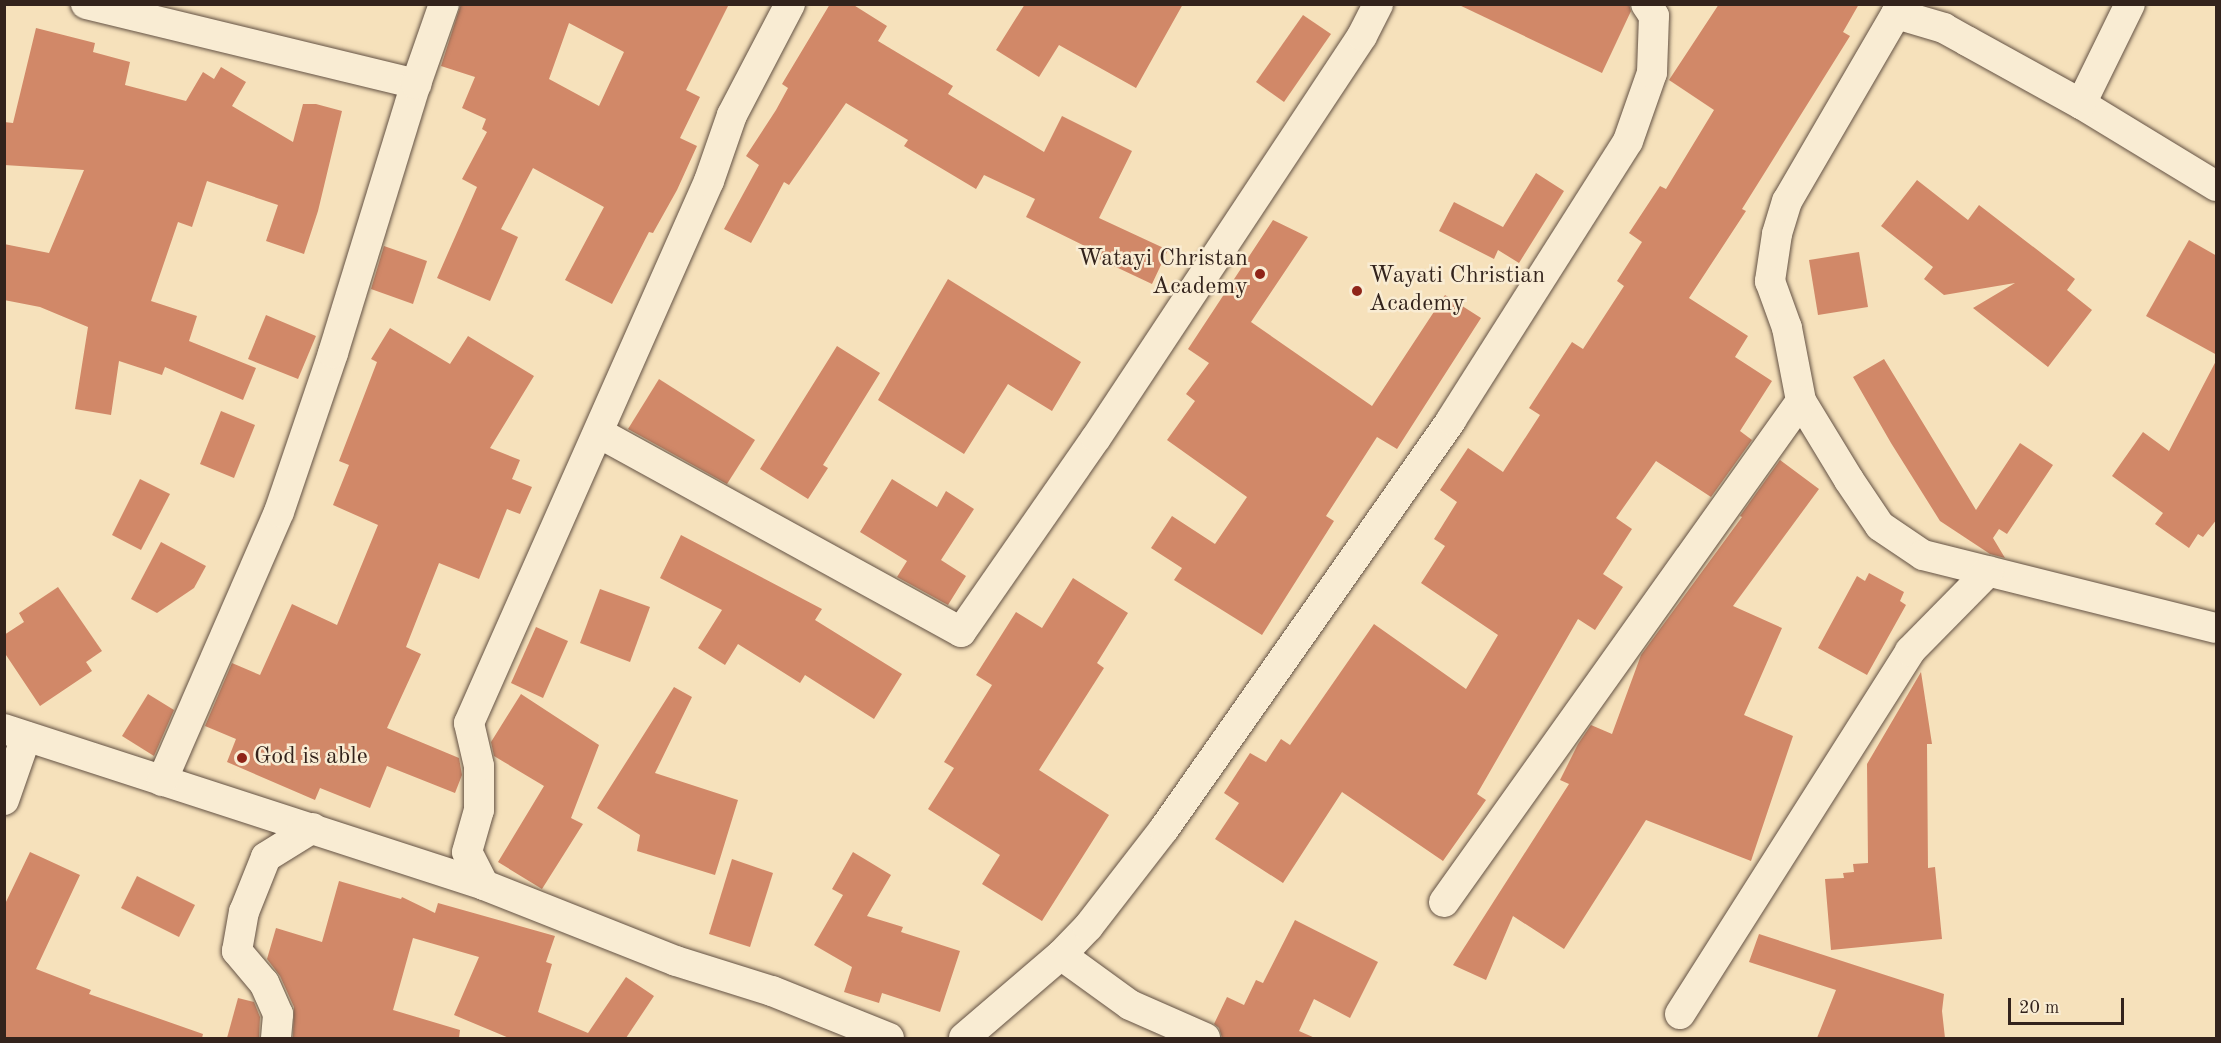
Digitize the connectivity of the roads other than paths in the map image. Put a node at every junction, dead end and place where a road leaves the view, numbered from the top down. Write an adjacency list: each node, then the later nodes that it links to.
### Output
1 (86, 4): 8 (street)
2 (444, 4): 8 (street)
3 (790, 4): 12 (street)
4 (1378, 4): 12 (street)
5 (1646, 4): 21 (street)
6 (2130, 4): 9 (street)
7 (1898, 9): 9 (street); 11 (street)
8 (416, 84): 16 (street)
9 (2081, 104): 10 (street)
10 (2217, 186)
11 (1801, 401): 13 (street); 20 (street)
12 (599, 432): 19 (street)
13 (1989, 570): 14 (street); 22 (street)
14 (2217, 628)
15 (15, 733): 16 (street); 17 (street)
16 (162, 781): 18 (street)
17 (4, 800)
18 (313, 828): 19 (street); 23 (street)
19 (484, 885): 24 (street)
20 (1444, 902)
21 (1061, 955): 25 (street); 26 (street)
22 (1680, 1014)
23 (276, 1038)
24 (890, 1038)
25 (964, 1038)
26 (1205, 1038)

